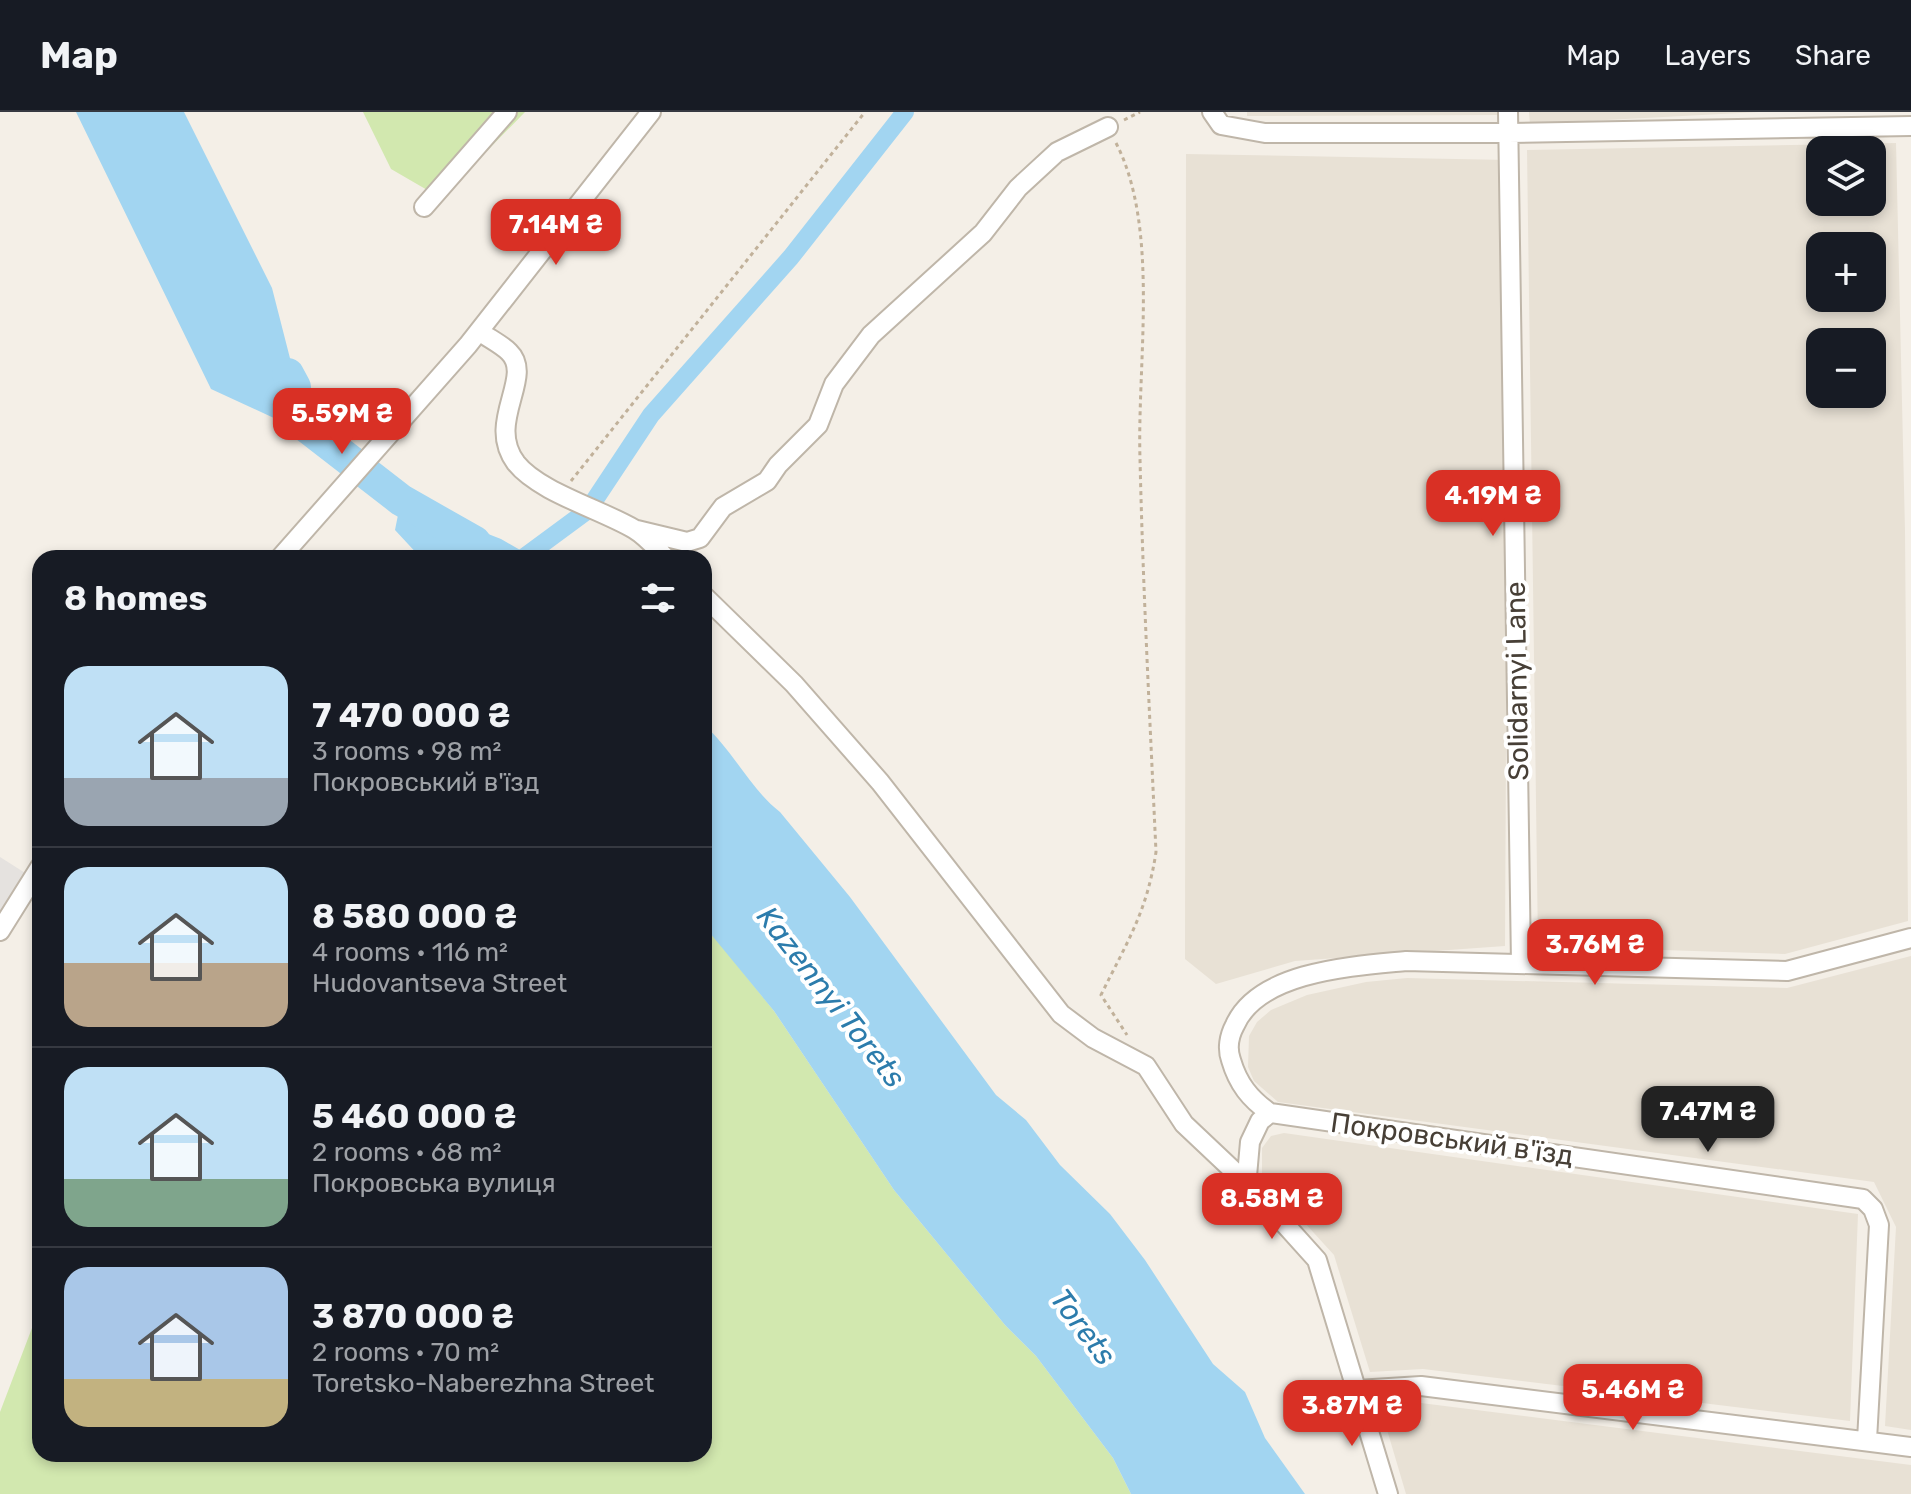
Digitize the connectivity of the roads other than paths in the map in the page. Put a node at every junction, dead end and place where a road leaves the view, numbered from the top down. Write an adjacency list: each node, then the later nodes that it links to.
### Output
1 (507, 112): 8 (street)
2 (651, 112): 9 (street)
3 (1212, 112): 7 (street)
4 (1508, 112): 7 (street, Solidarnyi Lane)
5 (1911, 126): 7 (street)
6 (1108, 127): 10 (street)
7 (1508, 133): 17 (street, Solidarnyi Lane)
8 (424, 207)
9 (479, 331): 10 (street); 11 (street)
10 (637, 530): 12 (street)
11 (288, 550)
12 (658, 550)
13 (712, 604): 19 (street)
14 (32, 880): 15 (street)
15 (0, 931)
16 (1911, 938): 17 (street)
17 (1521, 963): 18 (street)
18 (1270, 1113): 19 (street); 21 (street, Покровський в'їзд)
19 (1255, 1191): 20 (street)
20 (1357, 1390): 21 (street); 23 (street)
21 (1867, 1440): 22 (street)
22 (1911, 1447)
23 (1388, 1494)

